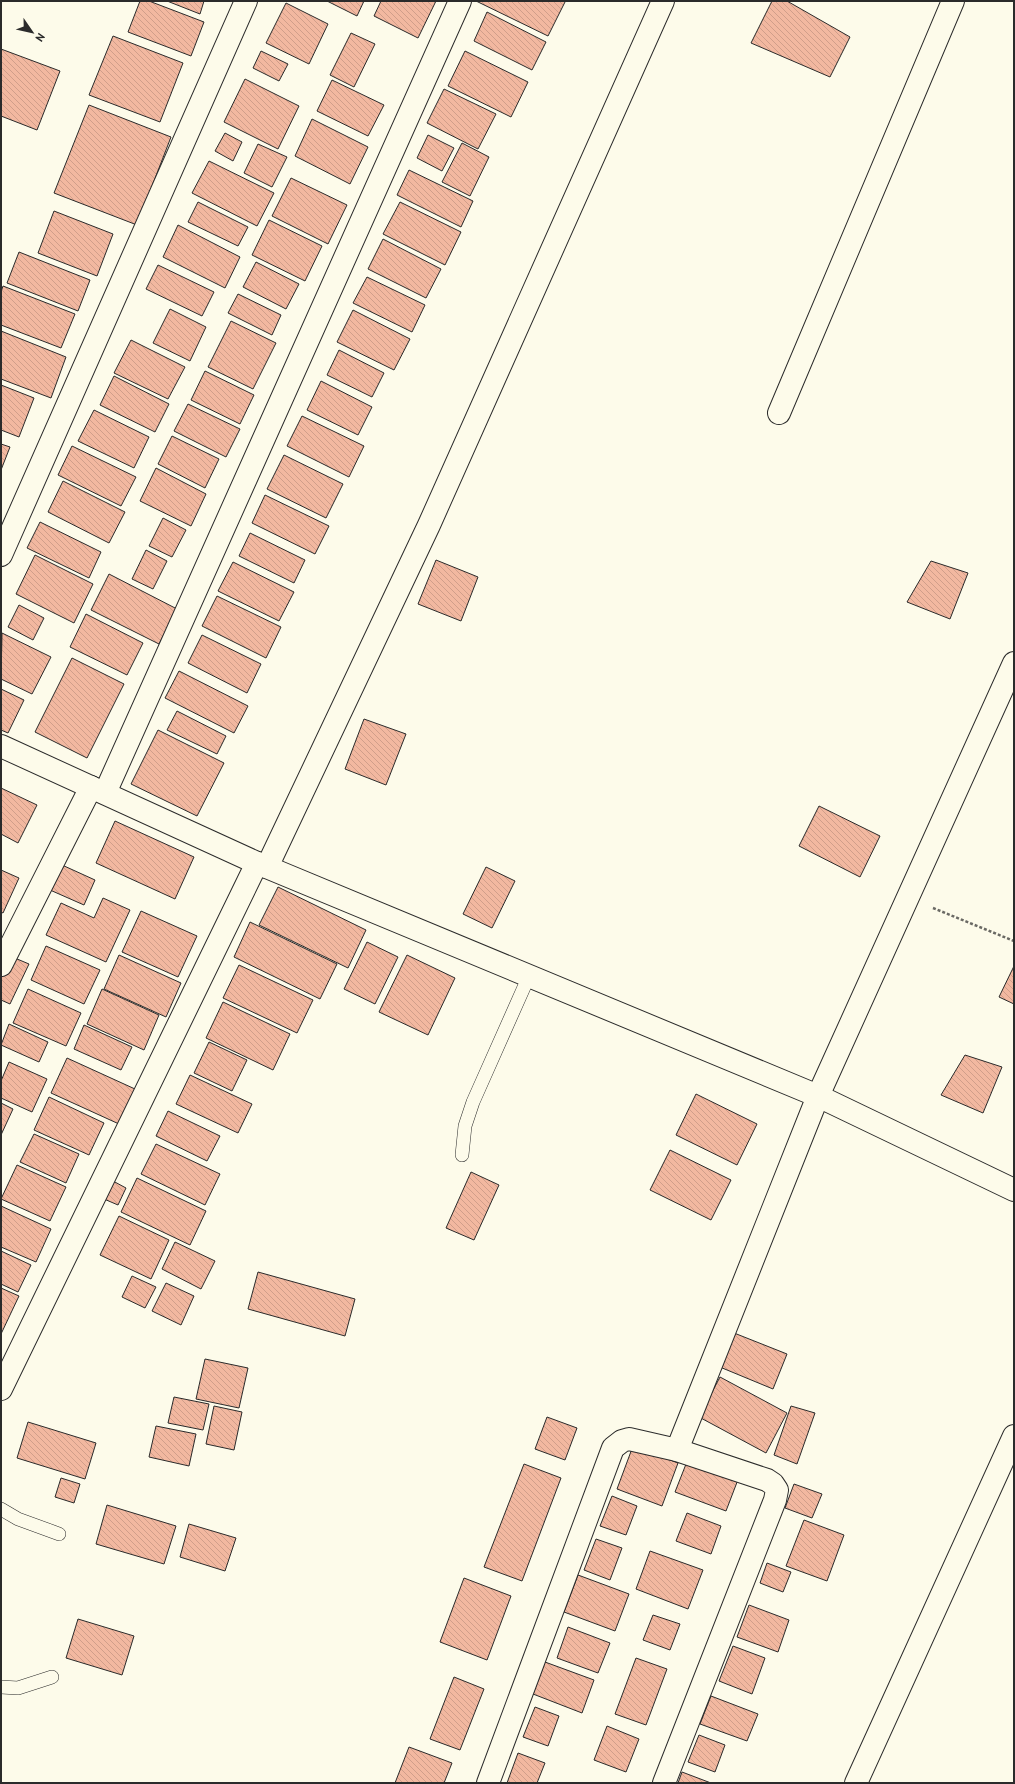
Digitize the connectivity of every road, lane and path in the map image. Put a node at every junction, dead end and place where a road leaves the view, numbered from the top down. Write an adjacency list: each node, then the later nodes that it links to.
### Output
1 (246, 1): 6 (street)
2 (460, 1): 9 (street)
3 (663, 1): 10 (street)
4 (953, 1): 5 (street)
5 (779, 413)
6 (1, 555)
7 (1014, 663): 11 (street)
8 (1, 746): 9 (street)
9 (98, 790): 10 (street); 13 (street)
10 (262, 865): 14 (street); 18 (street)
11 (908, 898): 12 (path); 15 (street)
12 (1014, 941)
13 (1, 965)
14 (528, 976): 15 (street); 16 (lane)
15 (818, 1096): 17 (street); 20 (street)
16 (462, 1155)
17 (1014, 1190)
18 (1, 1389)
19 (1014, 1436): 27 (street)
20 (677, 1450): 25 (street); 26 (street)
21 (1, 1509): 22 (lane)
22 (60, 1534)
23 (52, 1677): 24 (lane)
24 (1, 1687)
25 (488, 1783)
26 (664, 1783)
27 (856, 1783)

